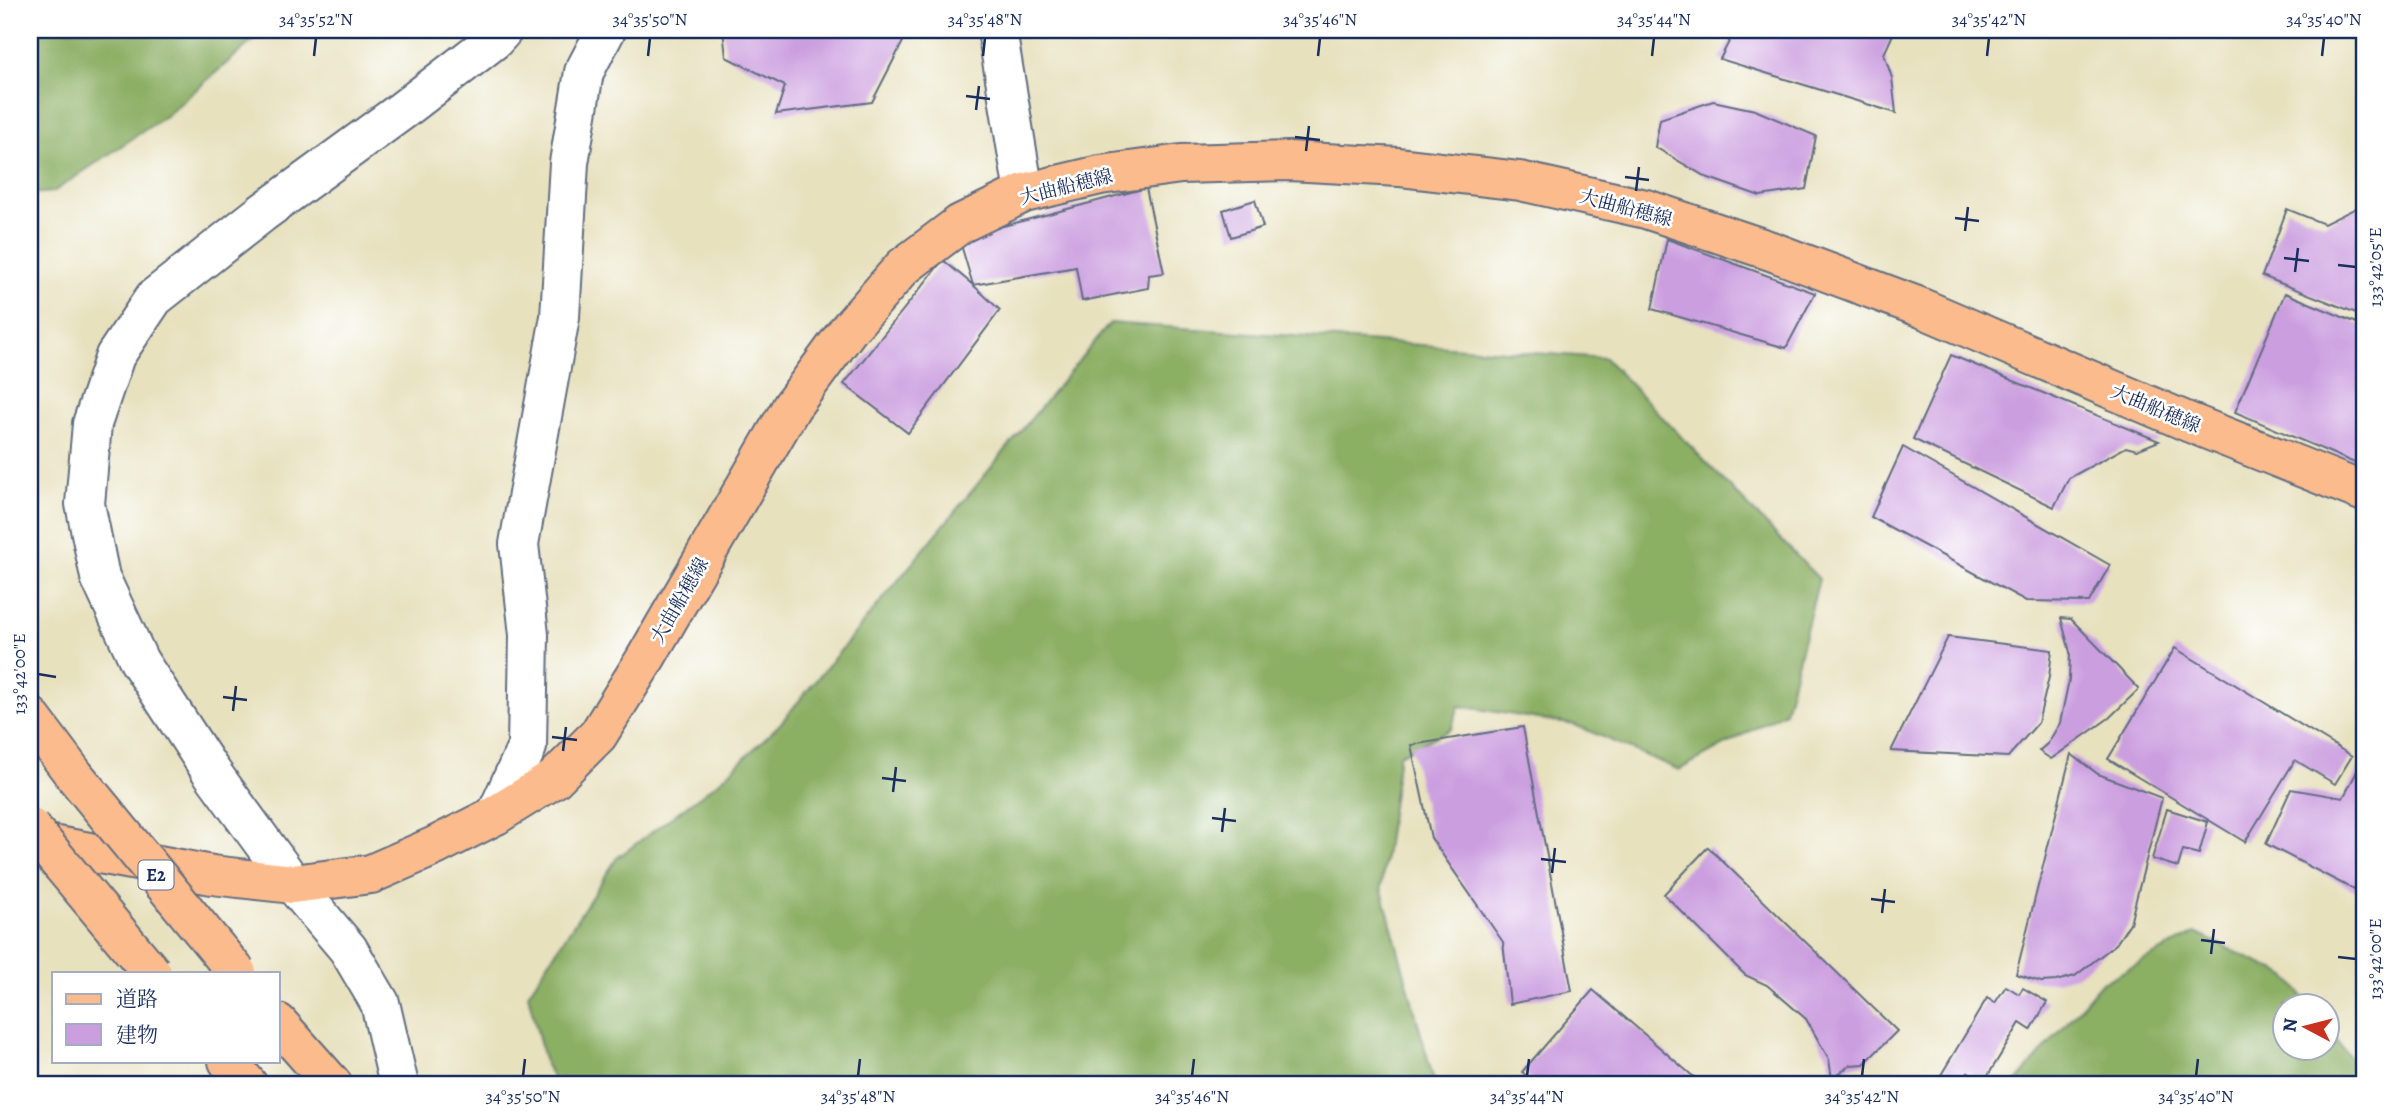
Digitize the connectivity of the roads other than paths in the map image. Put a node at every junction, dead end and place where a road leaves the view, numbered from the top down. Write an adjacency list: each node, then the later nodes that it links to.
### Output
1 (503, 30): 10 (street)
2 (606, 30): 7 (street)
3 (997, 30): 4 (street)
4 (1024, 193): 5 (main road, 大曲船穂線); 7 (main road, 大曲船穂線)
5 (2364, 492)
6 (30, 716): 12 (main road, E2, bridge)
7 (496, 815): 10 (main road, 大曲船穂線)
8 (30, 827): 11 (main road, bridge)
9 (30, 841): 10 (main road, 大曲船穂線)
10 (293, 884): 17 (street)
11 (151, 972)
12 (236, 972)
13 (280, 1025): 16 (main road)
14 (229, 1062): 15 (main road)
15 (248, 1085)
16 (333, 1085)
17 (399, 1085)

